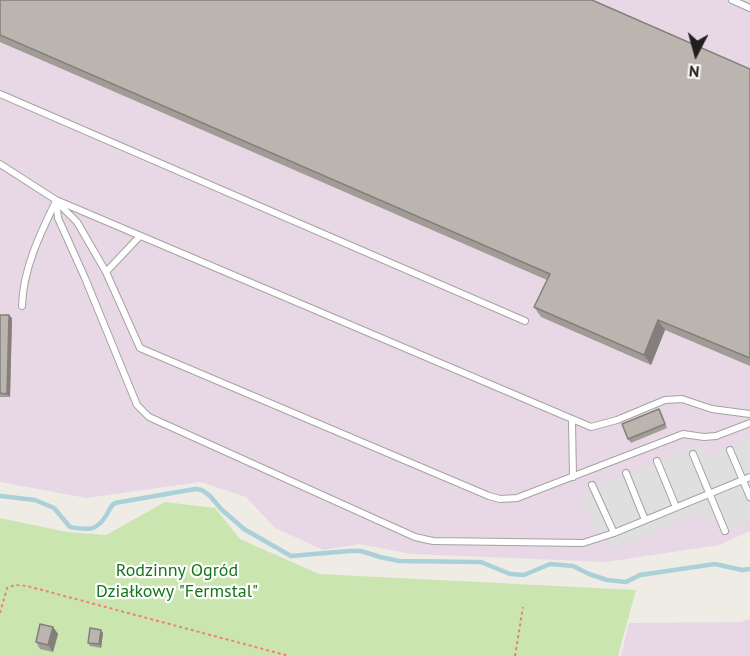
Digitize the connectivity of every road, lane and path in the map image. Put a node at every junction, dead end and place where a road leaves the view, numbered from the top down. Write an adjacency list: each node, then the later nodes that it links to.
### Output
1 (732, 0): 2 (lane)
2 (750, 8)
3 (0, 94): 9 (lane)
4 (0, 164): 5 (lane)
5 (56, 200): 6 (lane); 7 (lane); 8 (lane); 26 (lane)
6 (140, 236): 7 (lane); 11 (lane)
7 (106, 272): 17 (lane)
8 (22, 306)
9 (525, 321)
10 (750, 414): 11 (lane)
11 (572, 420): 17 (lane)
12 (750, 423): 17 (lane)
13 (730, 450): 19 (lane)
14 (693, 454): 21 (lane)
15 (657, 461): 23 (lane)
16 (626, 473): 24 (lane)
17 (573, 477)
18 (750, 477): 19 (lane)
19 (743, 480): 21 (lane); 22 (lane)
20 (592, 485): 26 (lane)
21 (709, 494): 23 (lane); 25 (lane)
22 (750, 497)
23 (676, 507): 24 (lane)
24 (645, 520): 26 (lane)
25 (725, 531)
26 (614, 533)
27 (523, 607): 30 (path)
28 (0, 613): 29 (path)
29 (289, 656)
30 (515, 656)

